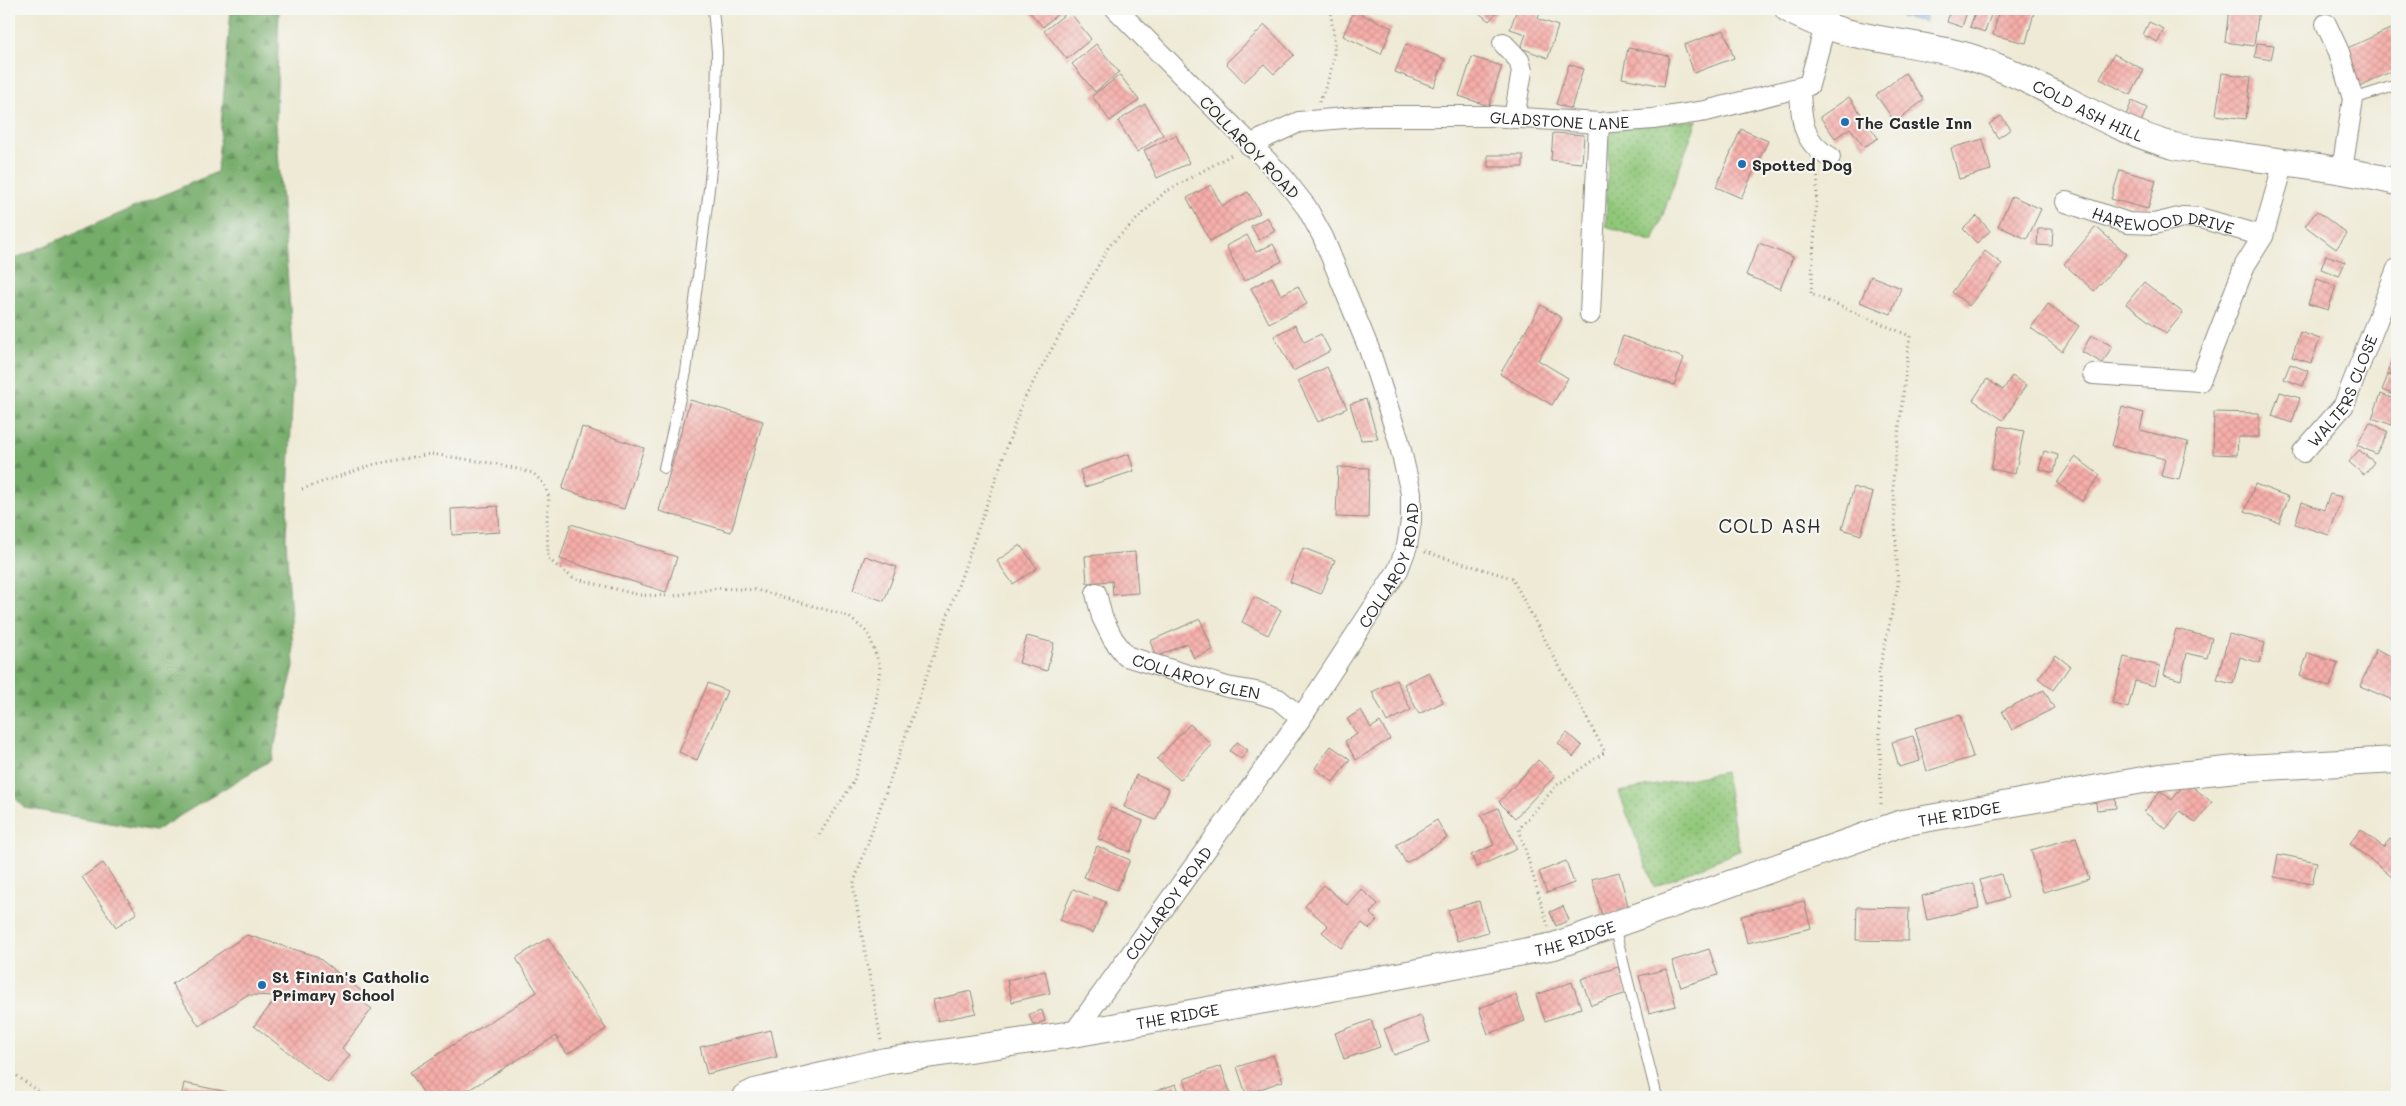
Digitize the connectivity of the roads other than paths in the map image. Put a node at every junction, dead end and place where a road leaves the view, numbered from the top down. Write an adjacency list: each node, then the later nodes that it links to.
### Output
1 (713, 9): 23 (lane)
2 (1116, 9): 12 (street, COLLAROY ROAD)
3 (1788, 9): 5 (street, COLD ASH HILL)
4 (2326, 24): 9 (street)
5 (1825, 26): 8 (street); 14 (street, COLD ASH HILL)
6 (1503, 43): 10 (street)
7 (2397, 85): 9 (lane)
8 (1800, 88): 11 (street, GLADSTONE LANE); 13 (street)
9 (2354, 100): 15 (street)
10 (1514, 118): 11 (street, GLADSTONE LANE); 12 (street, GLADSTONE LANE)
11 (1599, 123): 20 (street)
12 (1249, 145): 25 (street, COLLAROY ROAD)
13 (1825, 154)
14 (2284, 162): 15 (street, COLD ASH HILL); 18 (street, HAREWOOD DRIVE)
15 (2342, 170): 16 (street, COLD ASH HILL)
16 (2397, 182)
17 (2066, 202): 18 (street, HAREWOOD DRIVE)
18 (2263, 236): 21 (street, HAREWOOD DRIVE)
19 (2397, 269): 22 (street, WALTERS CLOSE)
20 (1590, 314)
21 (2093, 374)
22 (2303, 452)
23 (664, 468)
24 (1096, 593): 25 (street, COLLAROY GLEN)
25 (1301, 718): 28 (street, COLLAROY ROAD)
26 (2397, 760): 27 (street, THE RIDGE)
27 (1614, 925): 28 (street, THE RIDGE); 30 (lane)
28 (1073, 1034): 29 (street, THE RIDGE)
29 (745, 1097)
30 (1656, 1097)

